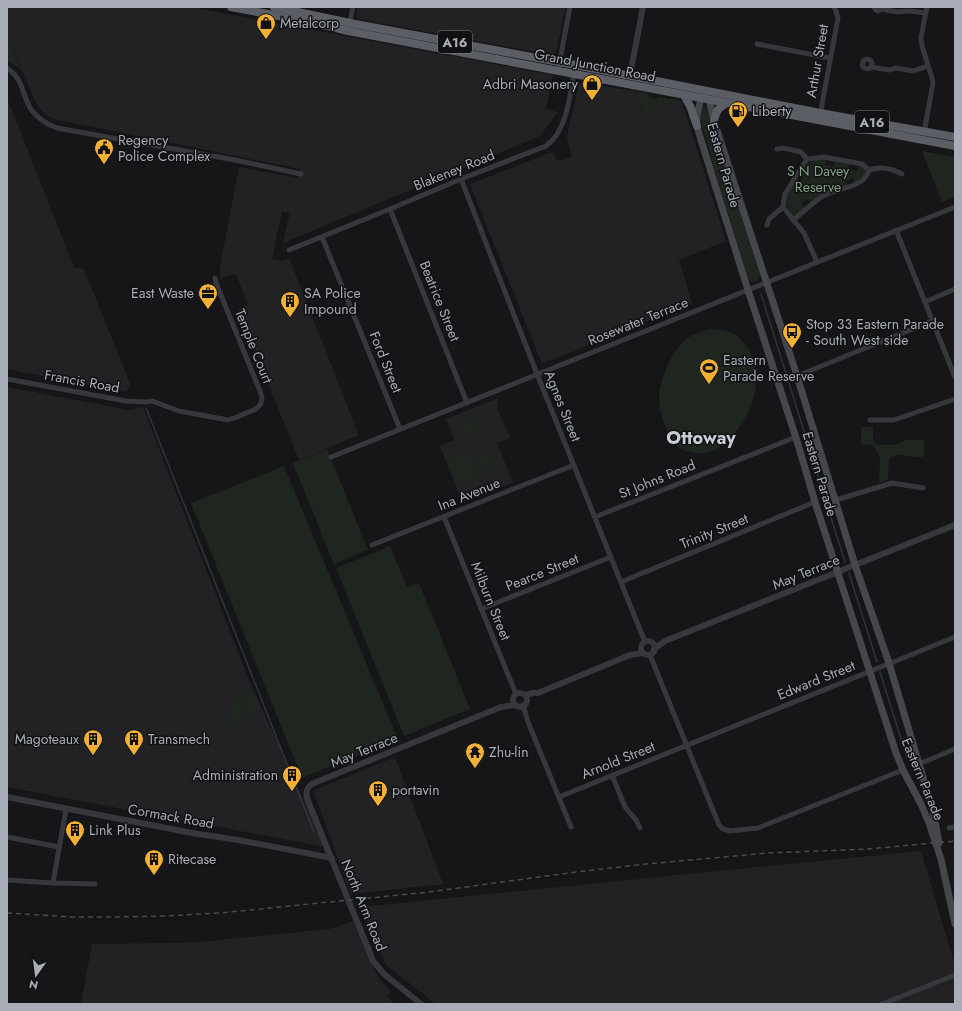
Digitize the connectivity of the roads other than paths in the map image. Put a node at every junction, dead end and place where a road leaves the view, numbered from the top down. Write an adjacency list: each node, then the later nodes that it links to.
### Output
1 (231, 7): 11 (highway, Grand Junction Road / A16)
2 (274, 7): 11 (highway, Grand Junction Road / A16)
3 (352, 7): 11 (street)
4 (570, 7): 15 (street)
5 (644, 7): 22 (street)
6 (834, 7): 14 (street, Arthur Street)
7 (874, 7): 9 (street)
8 (927, 7): 10 (street)
9 (882, 8): 10 (street)
10 (925, 13): 17 (street)
11 (349, 27): 13 (highway, Grand Junction Road / A16)
12 (757, 44): 14 (street)
13 (471, 50): 15 (highway, Grand Junction Road / A16); 20 (highway, Grand Junction Road / A16)
14 (830, 58): 27 (street, Arthur Street)
15 (560, 62): 16 (highway, Grand Junction Road / A16); 20 (street)
16 (575, 65): 21 (street, Blakeney Road); 22 (highway, Grand Junction Road / A16)
17 (928, 66): 18 (street); 30 (street)
18 (871, 67)
19 (7, 68): 37 (street)
20 (558, 71): 21 (highway, Grand Junction Road / A16)
21 (574, 74): 24 (highway, Grand Junction Road / A16); 39 (street, Blakeney Road)
22 (630, 75): 23 (highway, Grand Junction Road / A16)
23 (706, 90): 25 (highway); 27 (highway, Grand Junction Road / A16)
24 (684, 95): 25 (highway, Grand Junction Road / A16); 29 (highway)
25 (705, 99): 26 (highway, Grand Junction Road / A16); 28 (main road, Eastern Parade); 29 (main road, Eastern Parade)
26 (727, 103): 27 (highway, Grand Junction Road / A16); 28 (highway)
27 (820, 117): 30 (highway, Grand Junction Road / A16); 32 (highway, Grand Junction Road / A16)
28 (714, 121): 50 (main road, Eastern Parade)
29 (697, 126): 52 (main road, Eastern Parade)
30 (924, 131): 31 (highway, Grand Junction Road / A16); 32 (street)
31 (955, 137)
32 (922, 140): 33 (highway, Grand Junction Road / A16)
33 (955, 146)
34 (777, 149): 35 (street)
35 (807, 160): 36 (street); 40 (street)
36 (869, 170): 38 (street); 43 (street)
37 (301, 174)
38 (902, 174)
39 (461, 179): 42 (street, Blakeney Road); 56 (street, Agnes Street)
40 (783, 207): 43 (street); 44 (street)
41 (955, 207): 45 (street, Rosewater Terrace)
42 (390, 209): 46 (street, Blakeney Road); 61 (street, Beatrice Street)
43 (793, 220): 48 (street)
44 (767, 224)
45 (896, 230): 48 (street, Rosewater Terrace); 53 (street)
46 (322, 237): 47 (street, Blakeney Road); 63 (street, Ford Street)
47 (289, 250)
48 (817, 262): 50 (street, Rosewater Terrace)
49 (215, 278): 60 (street, Temple Court)
50 (766, 282): 52 (street, Rosewater Terrace); 57 (main road, Eastern Parade)
51 (955, 289): 53 (street)
52 (748, 290): 56 (street, Rosewater Terrace); 64 (main road, Eastern Parade)
53 (925, 302): 54 (street)
54 (932, 321): 55 (street); 57 (street)
55 (954, 373)
56 (537, 374): 61 (street, Rosewater Terrace); 66 (street, Agnes Street)
57 (797, 376): 68 (main road, Eastern Parade)
58 (7, 380): 60 (street, Francis Road)
59 (955, 399): 62 (street)
60 (152, 401)
61 (467, 402): 63 (street, Rosewater Terrace)
62 (870, 420)
63 (400, 429): 65 (street, Rosewater Terrace)
64 (796, 437): 69 (main road, Eastern Parade); 71 (street, St Johns Road)
65 (330, 457)
66 (574, 465): 70 (street, Ina Avenue); 71 (street, Agnes Street)
67 (923, 488): 68 (street)
68 (836, 500): 75 (main road, Eastern Parade)
69 (815, 502): 76 (main road, Eastern Parade); 77 (street, Trinity Street)
70 (444, 517): 73 (street, Ina Avenue); 78 (street, Milburn Street)
71 (595, 517): 74 (street, Agnes Street)
72 (955, 525): 75 (street, May Terrace)
73 (372, 545)
74 (611, 557): 77 (street, Agnes Street); 78 (street, Pearce Street)
75 (855, 564): 76 (street, May Terrace); 83 (main road, Eastern Parade)
76 (838, 572): 80 (street, May Terrace); 84 (main road, Eastern Parade)
77 (621, 582): 80 (street, Agnes Street)
78 (482, 609): 85 (street, Milburn Street)
79 (955, 637): 83 (street, Edward Street)
80 (650, 644): 81 (street); 82 (street)
81 (642, 650): 82 (street); 86 (street)
82 (650, 654): 89 (street)
83 (889, 663): 84 (street, Edward Street); 91 (main road, Eastern Parade)
84 (870, 671): 89 (street, Edward Street); 92 (main road, Eastern Parade)
85 (515, 696): 86 (street); 87 (street); 88 (street, May Terrace)
86 (525, 700): 87 (street); 96 (street)
87 (516, 705): 88 (street, May Terrace)
88 (501, 707): 105 (street, May Terrace)
89 (687, 746): 92 (street); 93 (street, Arnold Street)
90 (955, 749): 91 (street)
91 (919, 764): 94 (main road, Eastern Parade)
92 (903, 770): 97 (main road, Eastern Parade)
93 (612, 775): 96 (street, Arnold Street); 101 (street)
94 (925, 783): 97 (main road); 106 (main road, Eastern Parade)
95 (7, 797): 98 (street, Cormack Road)
96 (559, 797): 99 (street)
97 (921, 804): 106 (main road, Eastern Parade)
98 (66, 809): 104 (street); 105 (street, Cormack Road)
99 (571, 827)
100 (955, 827): 102 (street)
101 (640, 828)
102 (949, 828)
103 (7, 837): 104 (street)
104 (59, 847): 108 (street)
105 (332, 858): 112 (street, North Arm Road)
106 (941, 861): 110 (main road, Eastern Parade)
107 (7, 880): 108 (street)
108 (53, 883): 109 (street)
109 (95, 884)
110 (955, 924)
111 (955, 975): 113 (street)
112 (421, 1004)
113 (882, 1004)

